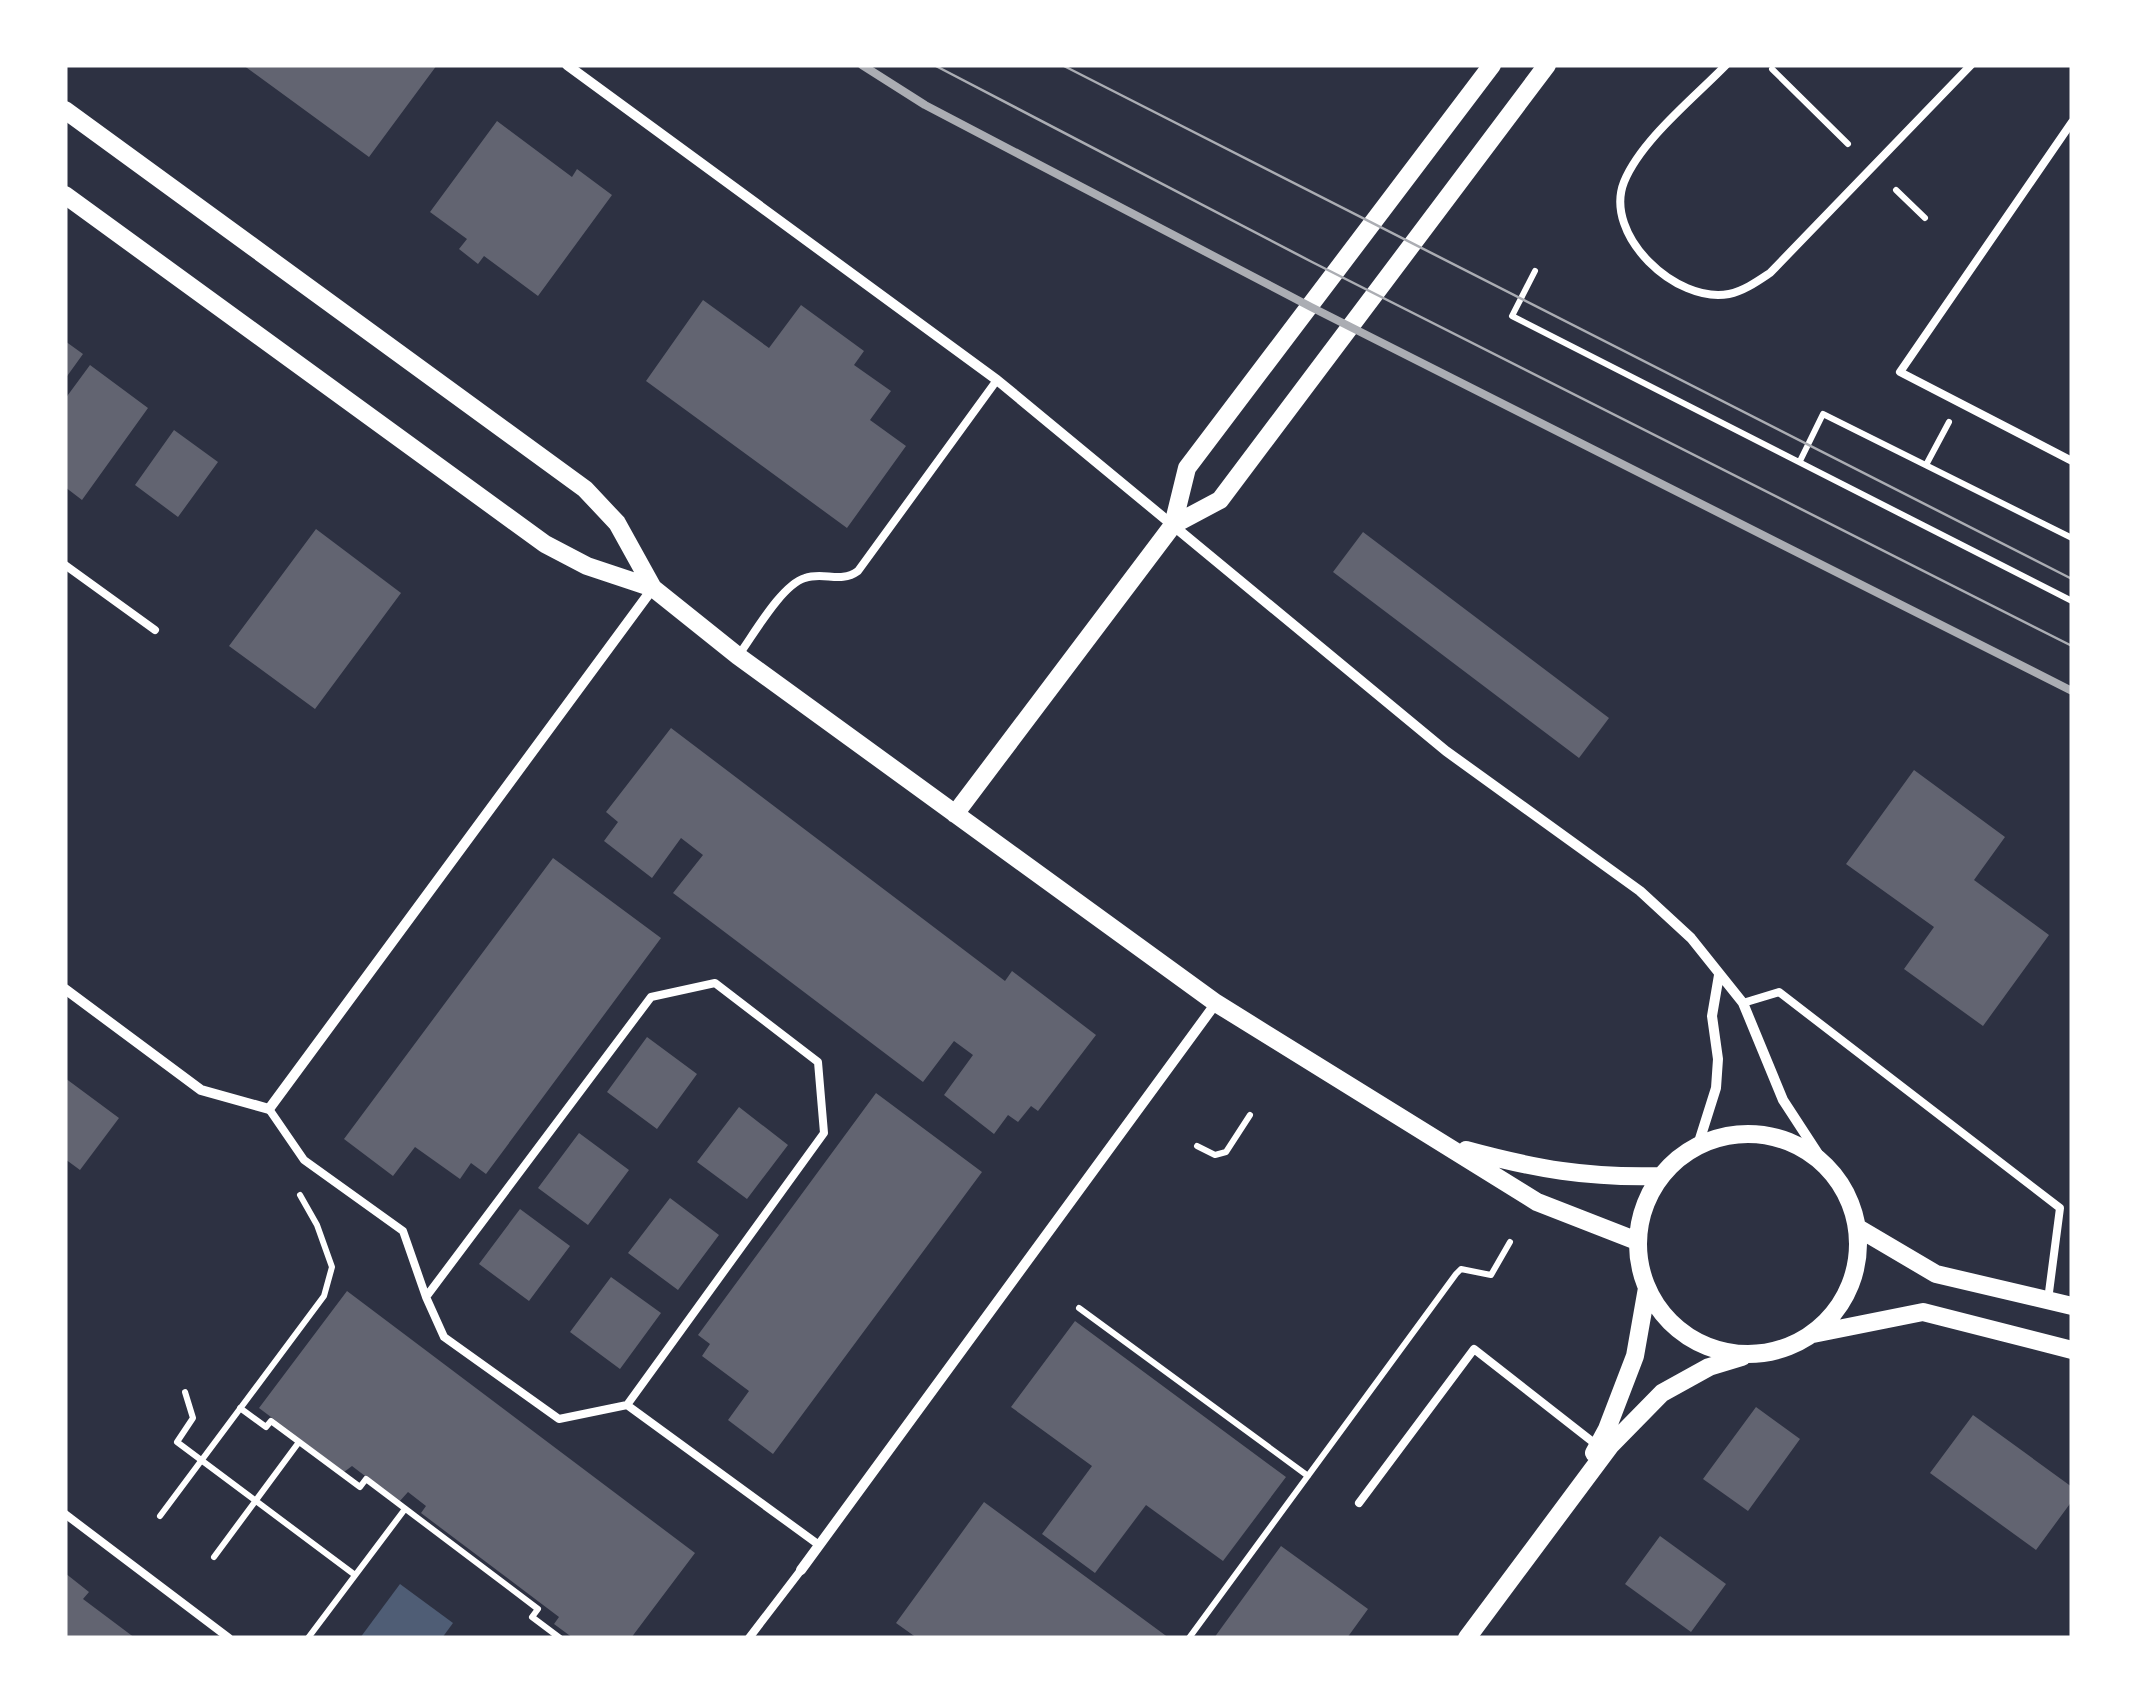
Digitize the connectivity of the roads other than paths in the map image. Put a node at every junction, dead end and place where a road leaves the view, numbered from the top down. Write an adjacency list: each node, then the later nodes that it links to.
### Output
1 (566, 65): 9 (street)
2 (1492, 65): 11 (street)
3 (1547, 65): 11 (street)
4 (1726, 65): 5 (lane)
5 (1971, 65)
6 (65, 110): 13 (street)
7 (2072, 122): 10 (lane)
8 (65, 194): 13 (street)
9 (997, 380): 11 (street); 15 (lane)
10 (2072, 461)
11 (1173, 525): 16 (street); 17 (street)
12 (65, 565): 14 (lane)
13 (654, 588): 15 (street); 21 (street)
14 (155, 630)
15 (738, 656): 16 (street)
16 (955, 814): 19 (street)
17 (1718, 975): 20 (street); 23 (street)
18 (65, 989): 21 (street)
19 (1216, 1003): 22 (street); 40 (street)
20 (1742, 1003): 24 (street); 30 (lane)
21 (269, 1109): 29 (lane)
22 (1446, 1144): 25 (street); 27 (street)
23 (1698, 1145): 24 (street); 25 (street)
24 (1826, 1166): 26 (street)
25 (1660, 1176): 27 (street)
26 (1858, 1228): 30 (street); 32 (street)
27 (1637, 1241): 28 (street)
28 (1647, 1288): 34 (street); 36 (street)
29 (426, 1297): 35 (lane); 35 (lane)
30 (2048, 1301): 31 (street)
31 (2072, 1306)
32 (1813, 1334): 33 (street); 34 (street)
33 (2072, 1350)
34 (1747, 1355): 37 (street)
35 (627, 1405): 40 (lane)
36 (1598, 1446): 37 (street); 38 (lane)
37 (1573, 1493): 42 (street)
38 (1359, 1503)
39 (65, 1514): 43 (lane)
40 (819, 1545): 41 (street)
41 (801, 1570): 44 (lane)
42 (1475, 1635)
43 (229, 1638)
44 (749, 1638)

